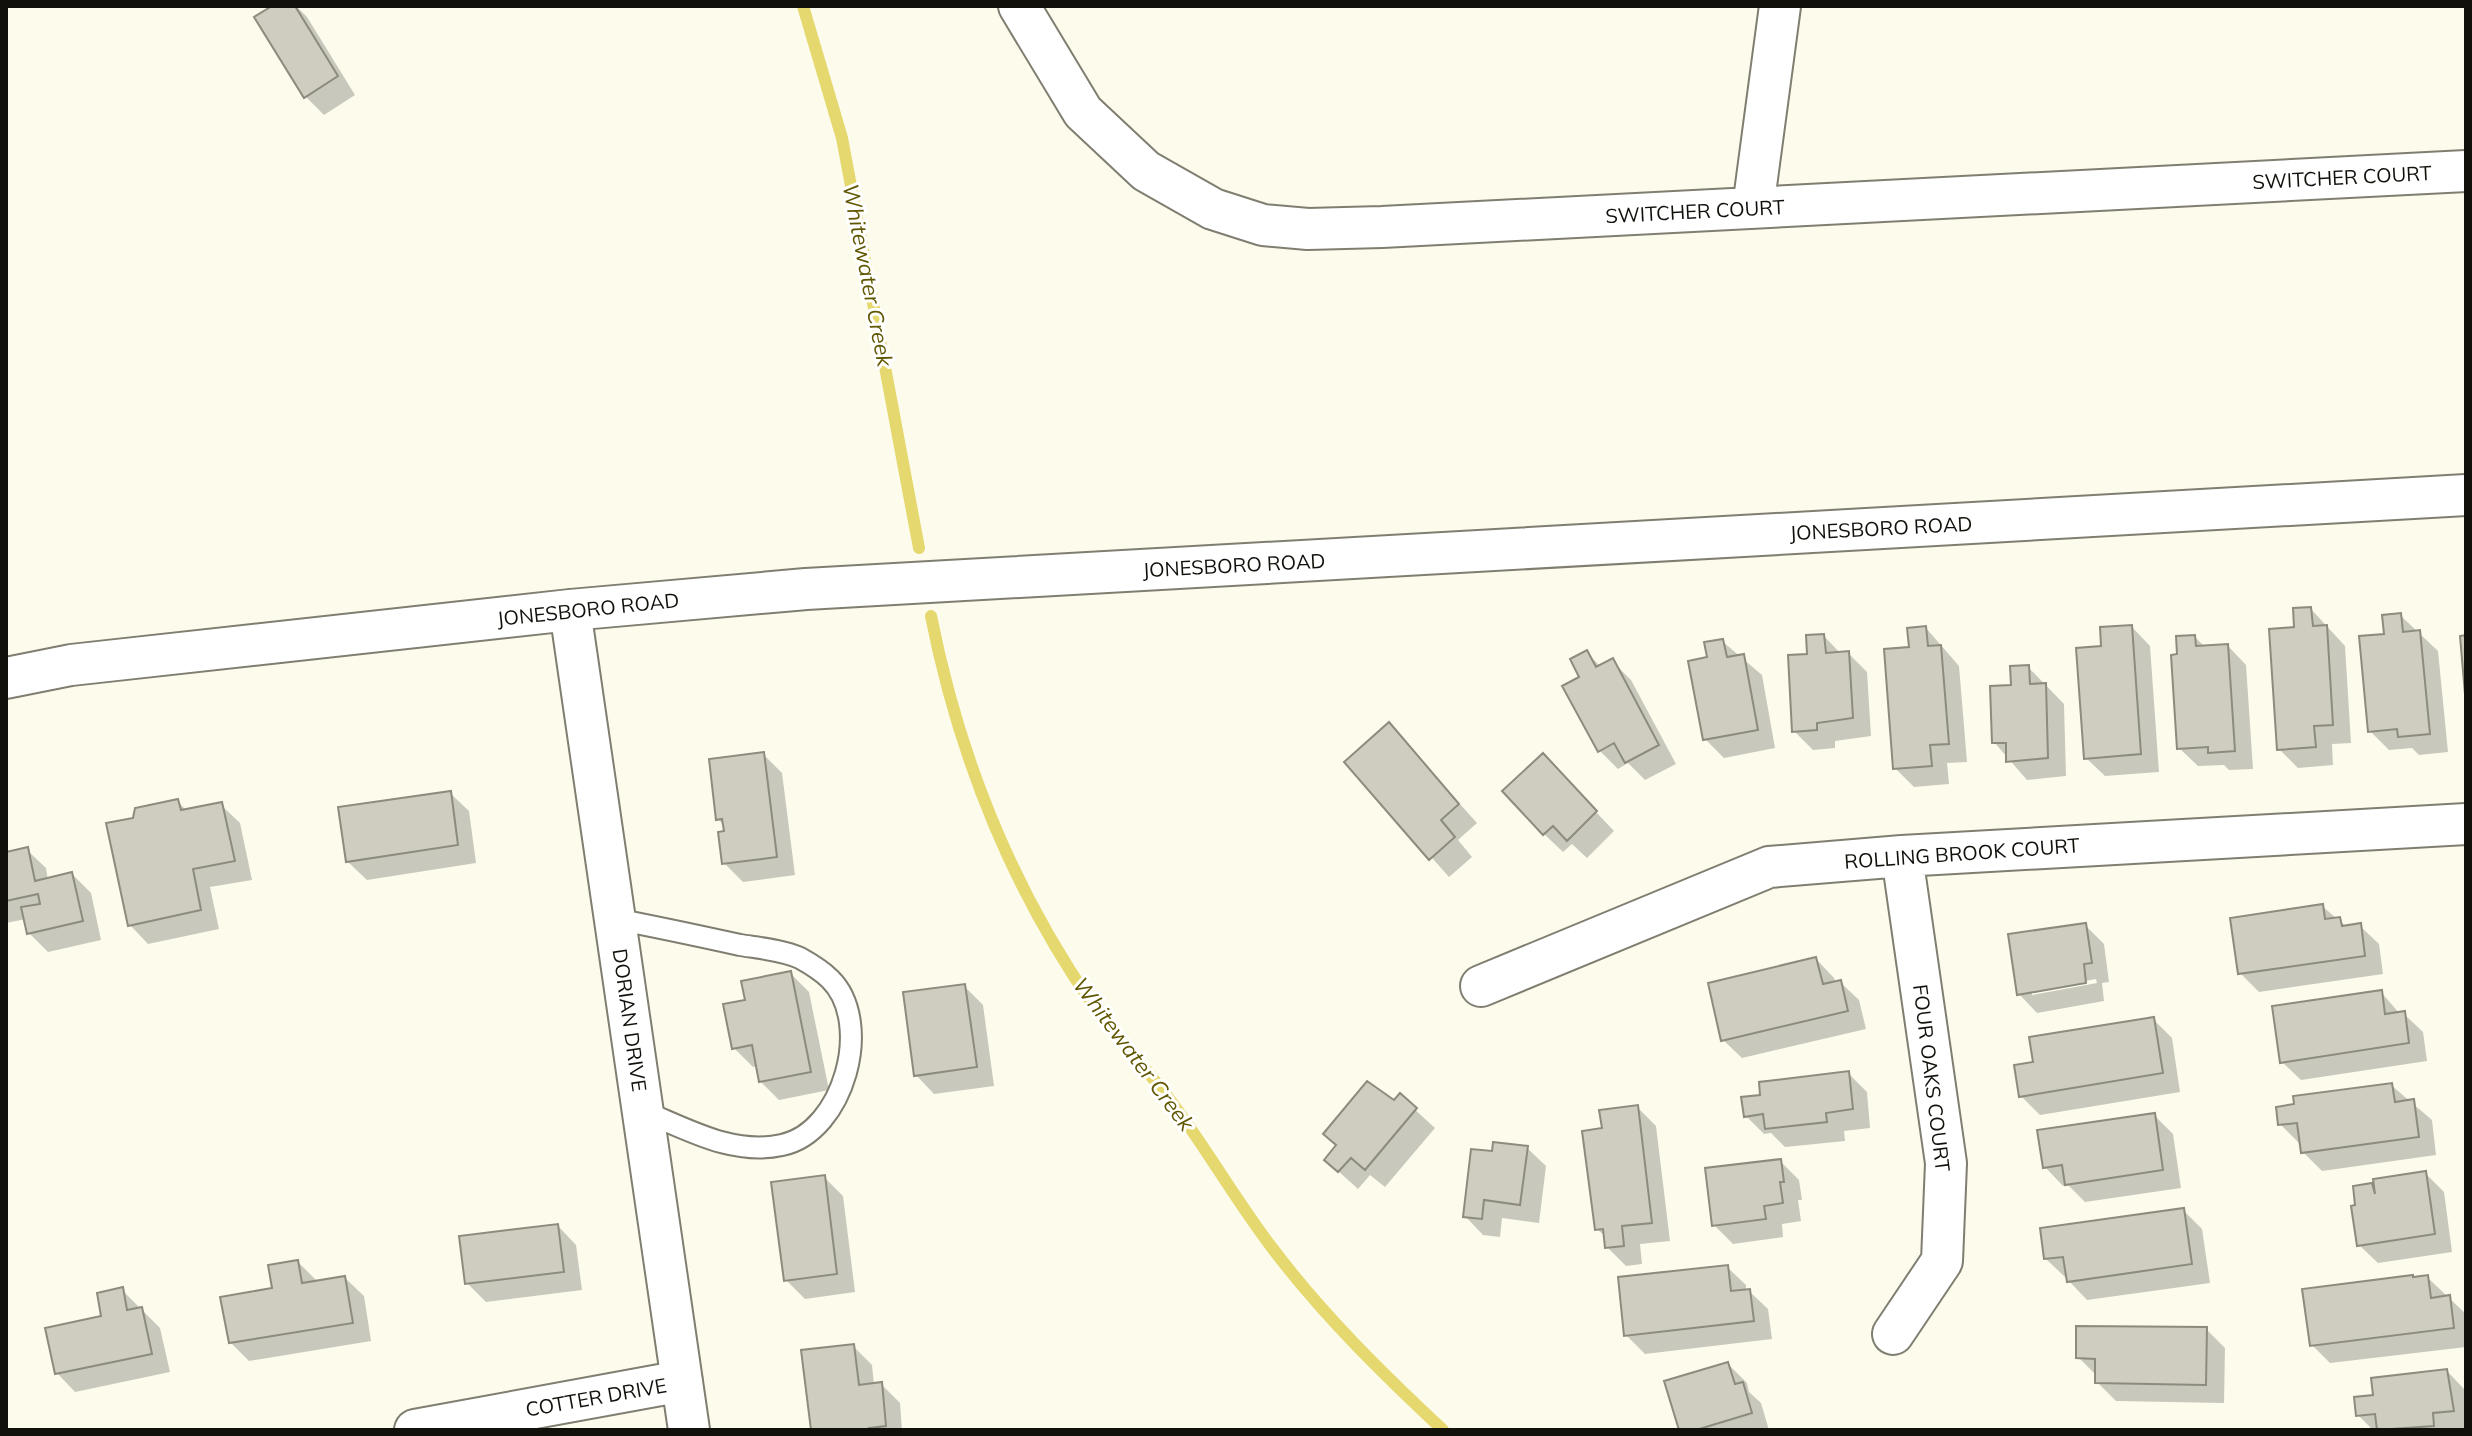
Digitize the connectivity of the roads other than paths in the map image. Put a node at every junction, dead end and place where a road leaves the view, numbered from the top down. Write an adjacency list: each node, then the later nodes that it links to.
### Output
1 (1019, 6): 4 (street, SWITCHER COURT)
2 (1780, 6): 4 (street)
3 (2466, 171): 4 (street, SWITCHER COURT)
4 (1753, 208)
5 (2466, 495): 6 (street, JONESBORO ROAD)
6 (570, 610): 7 (street, JONESBORO ROAD); 10 (street, DORIAN DRIVE)
7 (6, 678)
8 (2466, 824): 9 (street, ROLLING BROOK COURT)
9 (1902, 856): 11 (street, ROLLING BROOK COURT); 13 (street, FOUR OAKS COURT)
10 (615, 919): 12 (street, DORIAN DRIVE); 12 (lane)
11 (1481, 986)
12 (643, 1111): 14 (street, DORIAN DRIVE)
13 (1893, 1334)
14 (682, 1381): 15 (street, COTTER DRIVE); 16 (street, DORIAN DRIVE)
15 (415, 1430)
16 (689, 1430)

